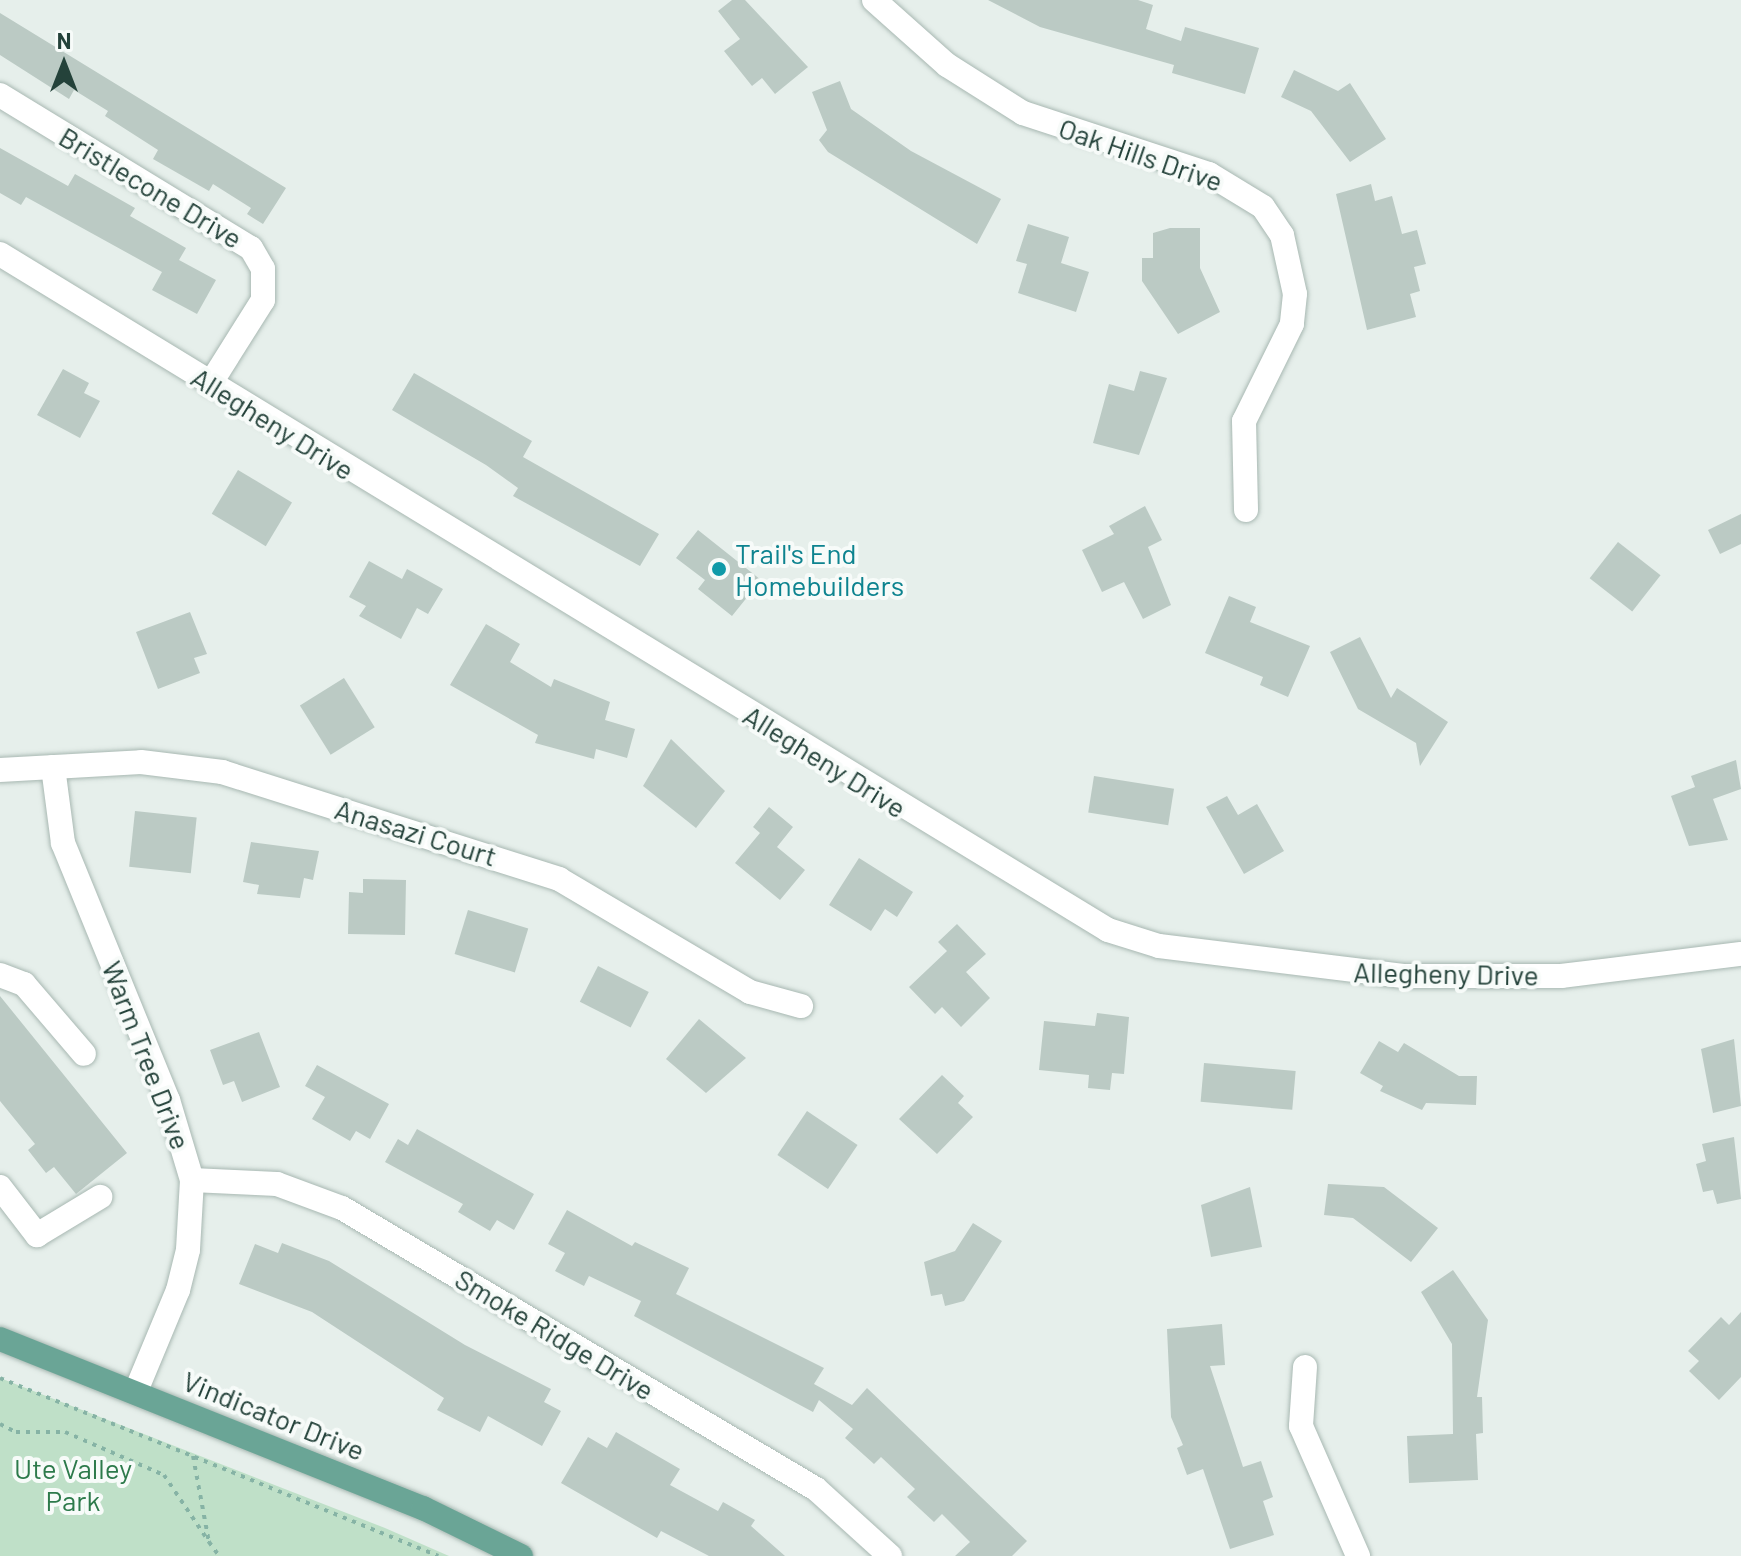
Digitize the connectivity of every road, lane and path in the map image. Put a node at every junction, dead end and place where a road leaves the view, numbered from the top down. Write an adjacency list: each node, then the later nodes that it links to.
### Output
1 (874, 0): 5 (street, Oak Hills Drive)
2 (0, 95): 4 (street, Bristlecone Drive)
3 (0, 254): 4 (street, Allegheny Drive)
4 (210, 384): 8 (street, Allegheny Drive)
5 (1246, 510)
6 (53, 767): 7 (street, Anasazi Court); 10 (street, Anasazi Court); 12 (street, Warm Tree Drive)
7 (0, 770)
8 (1741, 954)
9 (0, 975): 11 (street)
10 (801, 1006)
11 (84, 1054)
12 (192, 1180): 18 (street, Warm Tree Drive); 25 (street, Smoke Ridge Drive)
13 (0, 1187): 14 (street)
14 (100, 1197)
15 (0, 1339): 18 (main road, Vindicator Drive)
16 (1305, 1367): 26 (street)
17 (0, 1378): 20 (path)
18 (136, 1391): 24 (main road, Vindicator Drive)
19 (0, 1424): 21 (path)
20 (193, 1456): 21 (path); 23 (path)
21 (209, 1542): 22 (path)
22 (219, 1556)
23 (438, 1556)
24 (521, 1556)
25 (890, 1556)
26 (1358, 1556)

